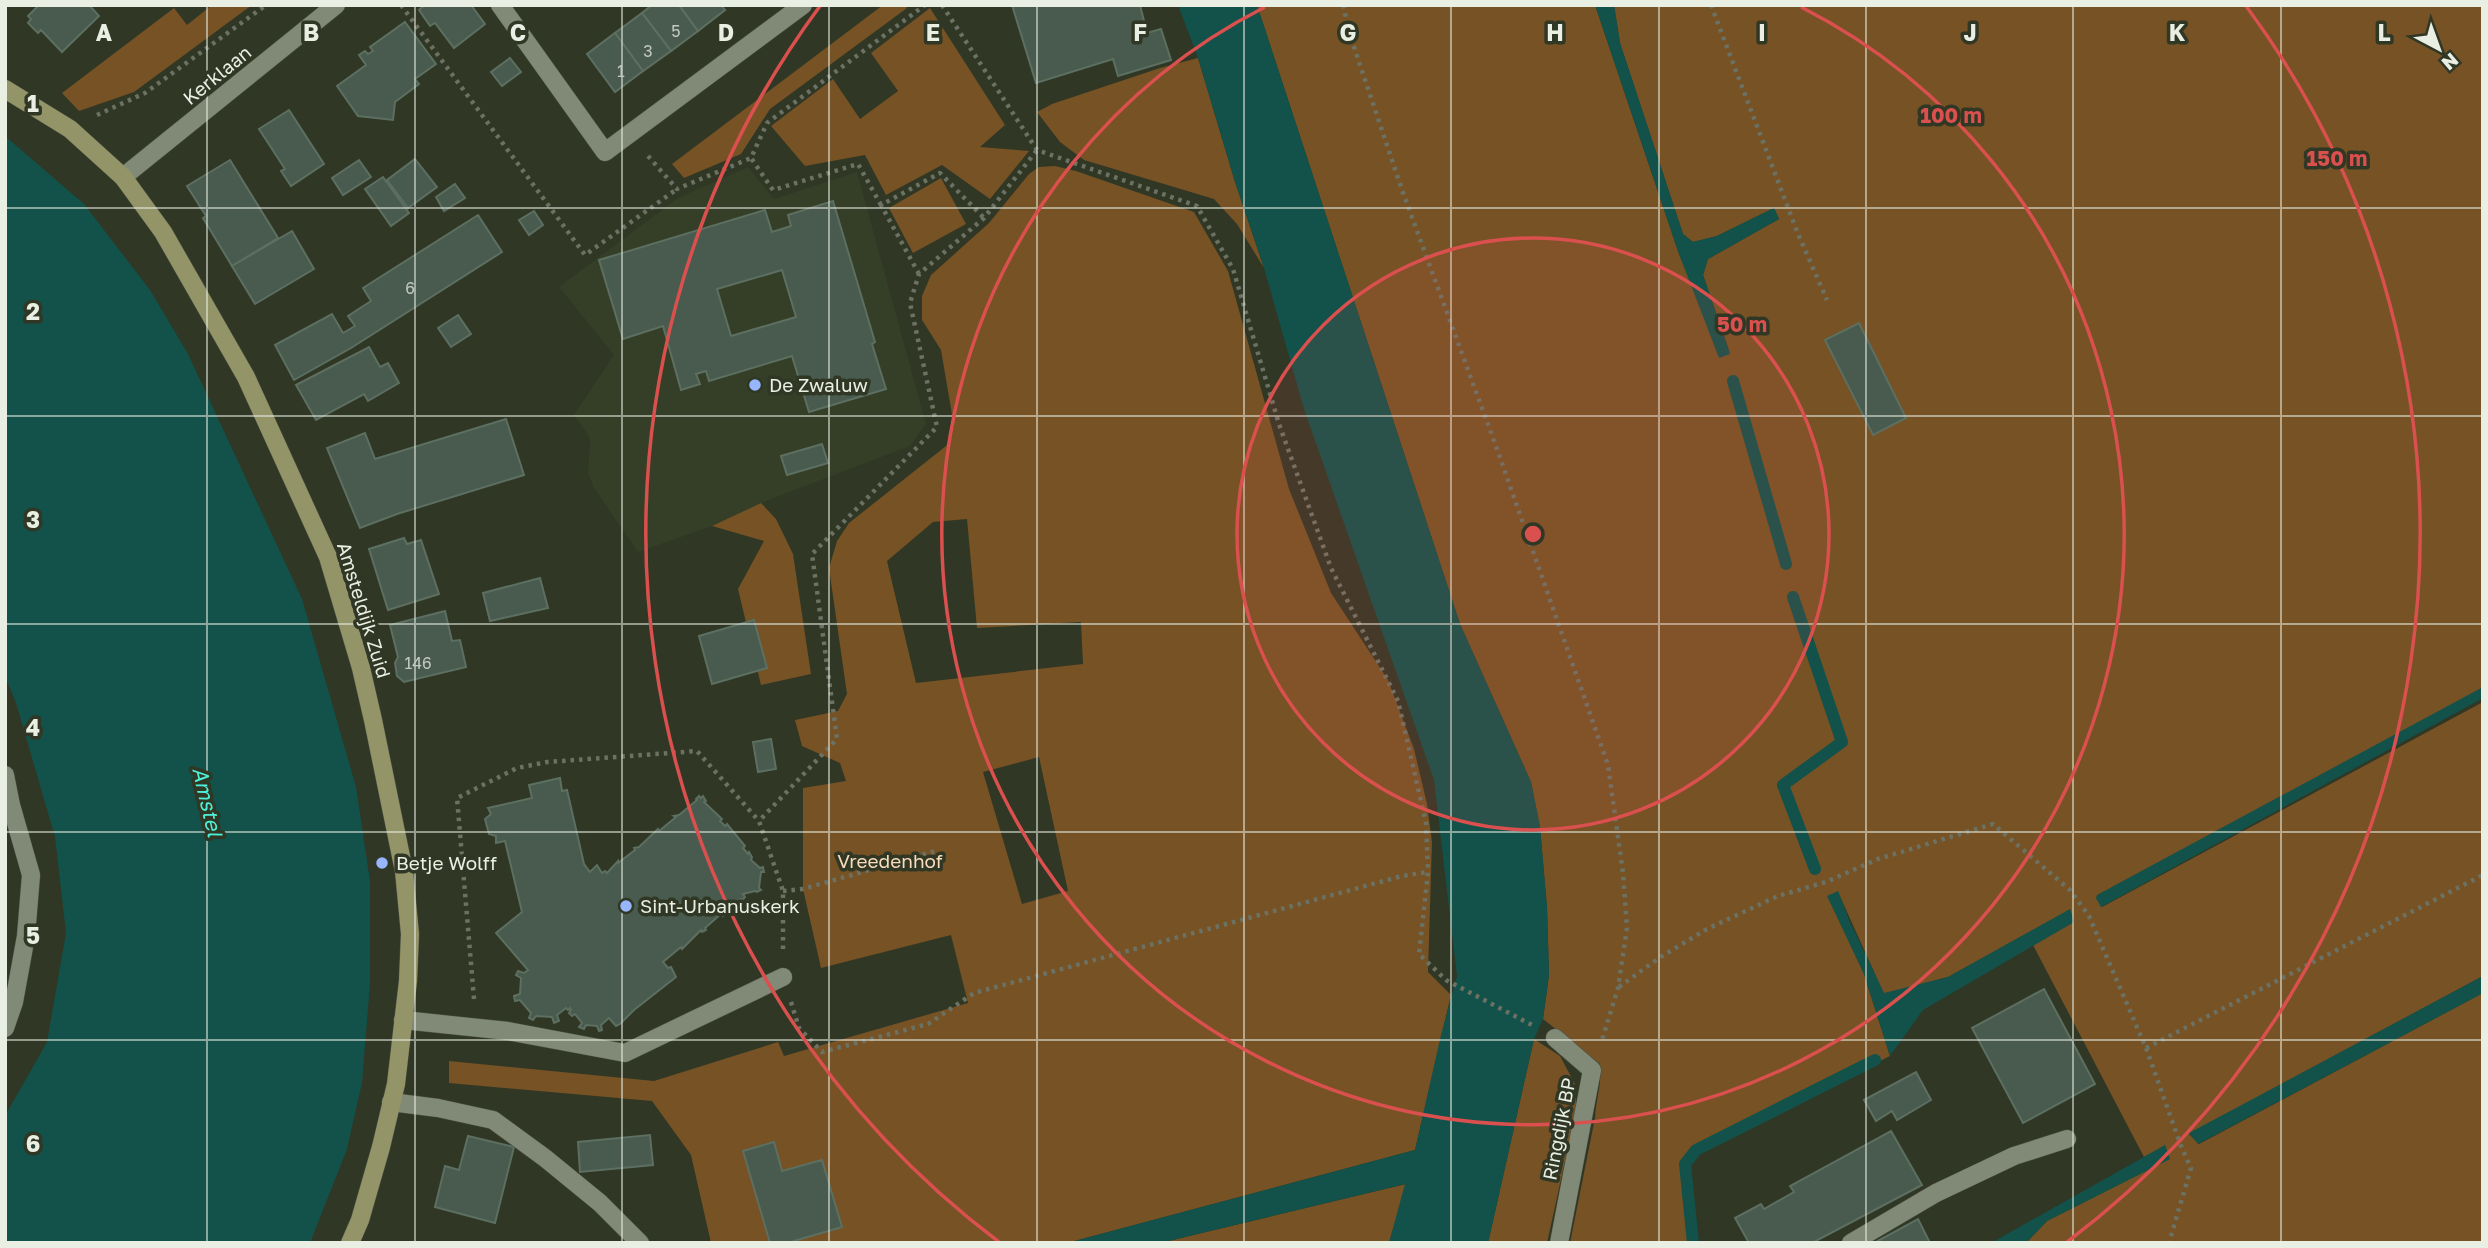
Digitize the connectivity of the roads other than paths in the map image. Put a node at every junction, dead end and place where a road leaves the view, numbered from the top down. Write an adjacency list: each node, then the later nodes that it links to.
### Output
1 (337, 5): 5 (street, Kerklaan)
2 (500, 5): 3 (street)
3 (803, 5)
4 (5, 89): 5 (street, Amsteldijk Zuid)
5 (123, 177): 8 (street, Amsteldijk Zuid)
6 (5, 775): 9 (street)
7 (783, 977): 8 (street)
8 (403, 1020): 11 (street, Amsteldijk Zuid)
9 (5, 1028)
10 (1555, 1038): 15 (street, Ringdijk BP)
11 (391, 1102): 13 (street, Amsteldijk Zuid); 14 (street)
12 (2067, 1139): 16 (street)
13 (350, 1243)
14 (640, 1243)
15 (1559, 1243)
16 (1851, 1243)

